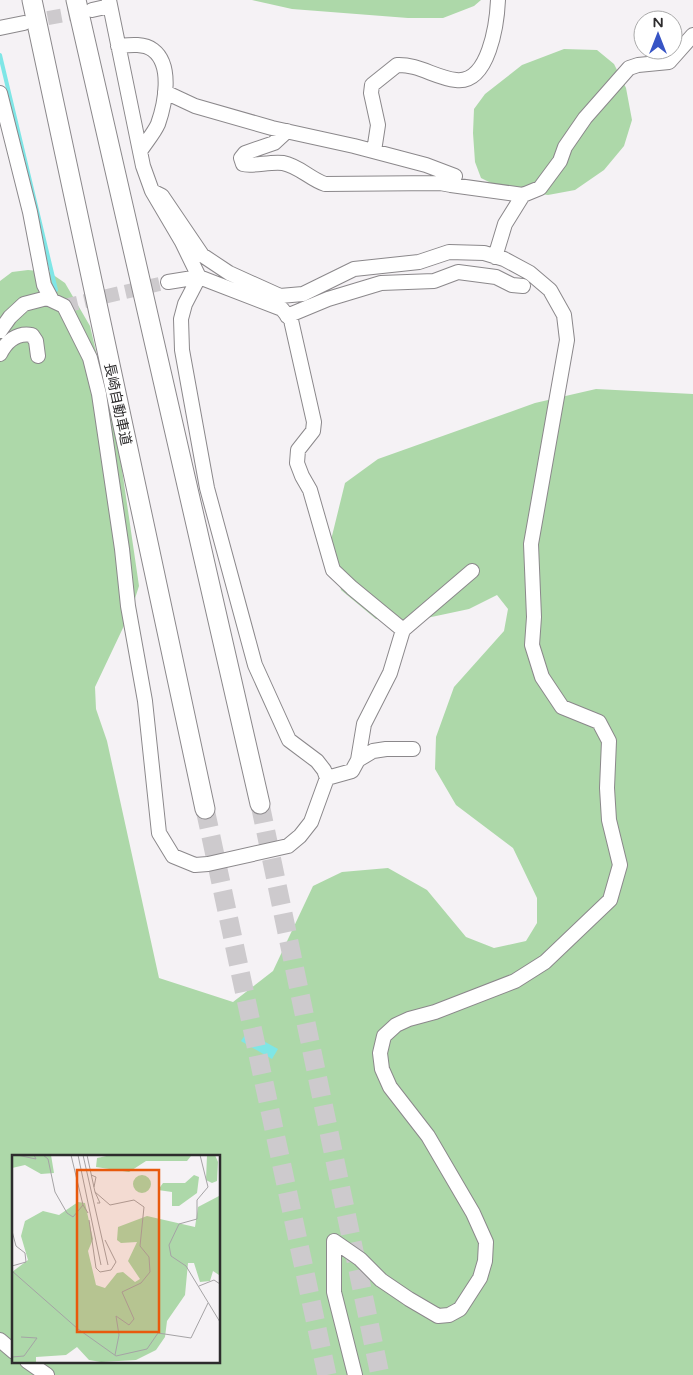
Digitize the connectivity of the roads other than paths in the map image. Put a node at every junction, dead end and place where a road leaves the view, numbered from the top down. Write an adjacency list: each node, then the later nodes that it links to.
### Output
1 (32, 0): 33 (highway, 長崎自動車道)
2 (76, 0): 32 (highway)
3 (498, 0): 14 (street)
4 (109, 3): 5 (street); 9 (street)
5 (92, 10)
6 (24, 23): 7 (street)
7 (1, 28)
8 (693, 35): 17 (street)
9 (118, 46): 10 (street); 13 (street)
10 (165, 92): 12 (street); 13 (street)
11 (0, 94): 22 (street)
12 (287, 131): 14 (street); 15 (street)
13 (140, 150): 16 (street)
14 (374, 151): 15 (street)
15 (451, 185): 17 (street)
16 (152, 191): 18 (street); 19 (street)
17 (524, 195): 18 (street)
18 (495, 256): 38 (street)
19 (199, 277): 20 (street); 23 (street); 31 (street)
20 (168, 282)
21 (523, 286): 23 (street)
22 (52, 300): 24 (street); 31 (street)
23 (287, 316): 28 (street)
24 (0, 331)
25 (0, 354): 26 (street)
26 (38, 356)
27 (472, 571): 28 (street)
28 (403, 630): 30 (street)
29 (413, 750): 30 (street)
30 (358, 760): 31 (street)
31 (327, 778)
32 (260, 804)
33 (205, 809)
34 (0, 1340): 35 (street)
35 (12, 1350)
36 (28, 1362): 37 (street)
37 (47, 1375)
38 (356, 1375)

